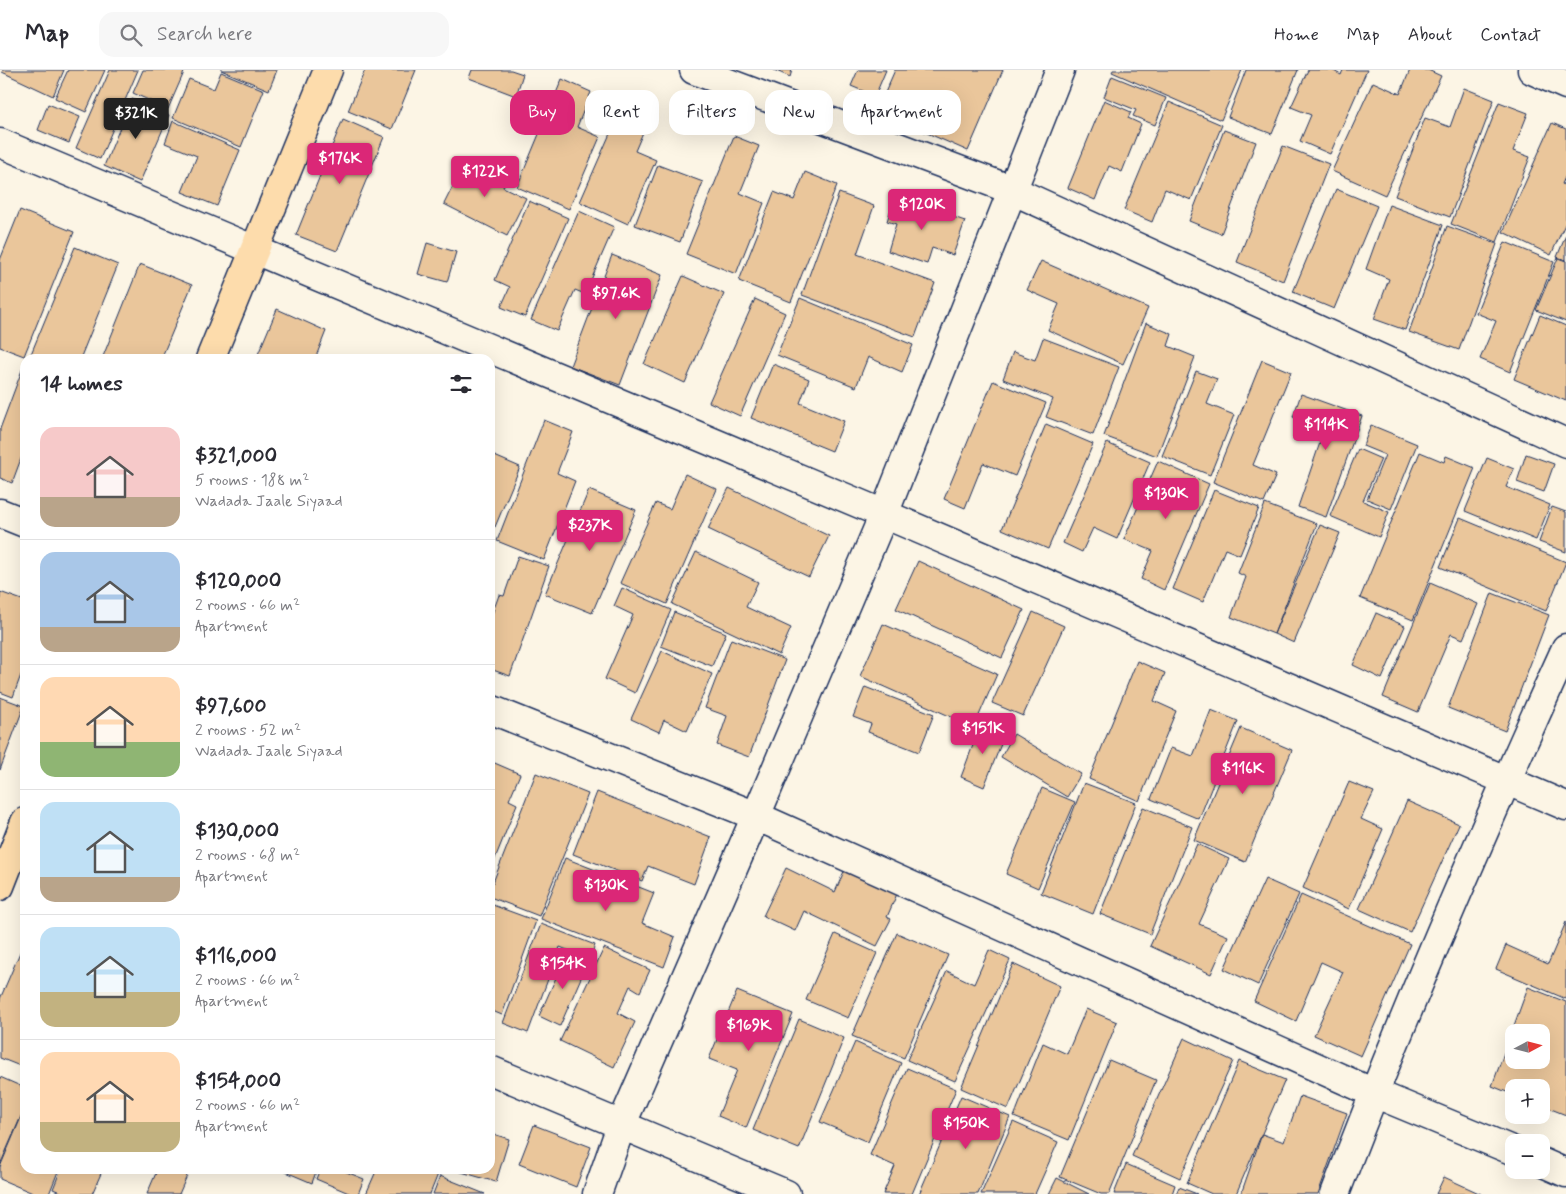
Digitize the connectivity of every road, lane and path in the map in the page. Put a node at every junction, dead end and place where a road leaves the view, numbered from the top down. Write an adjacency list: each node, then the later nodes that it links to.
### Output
1 (328, 70): 8 (main road)
2 (694, 70): 7 (street)
3 (1060, 70): 7 (street)
4 (1532, 70): 5 (street)
5 (1566, 84)
6 (0, 143): 8 (street)
7 (1012, 190): 10 (street); 12 (street)
8 (255, 249): 9 (main road); 12 (street)
9 (212, 354)
10 (1566, 443)
11 (0, 513): 13 (street)
12 (884, 514): 16 (street); 18 (street)
13 (20, 521)
14 (1566, 648): 16 (street)
15 (495, 711): 18 (street)
16 (1506, 781): 17 (street); 22 (street)
17 (1566, 806)
18 (756, 816): 22 (street); 23 (street)
19 (20, 836): 20 (main road)
20 (8, 870)
21 (495, 1072): 23 (street)
22 (1374, 1093): 24 (street); 29 (street)
23 (621, 1126): 27 (street); 28 (street)
24 (1505, 1147)
25 (1550, 1166): 26 (street)
26 (1566, 1173)
27 (597, 1194)
28 (786, 1194)
29 (1335, 1194)

